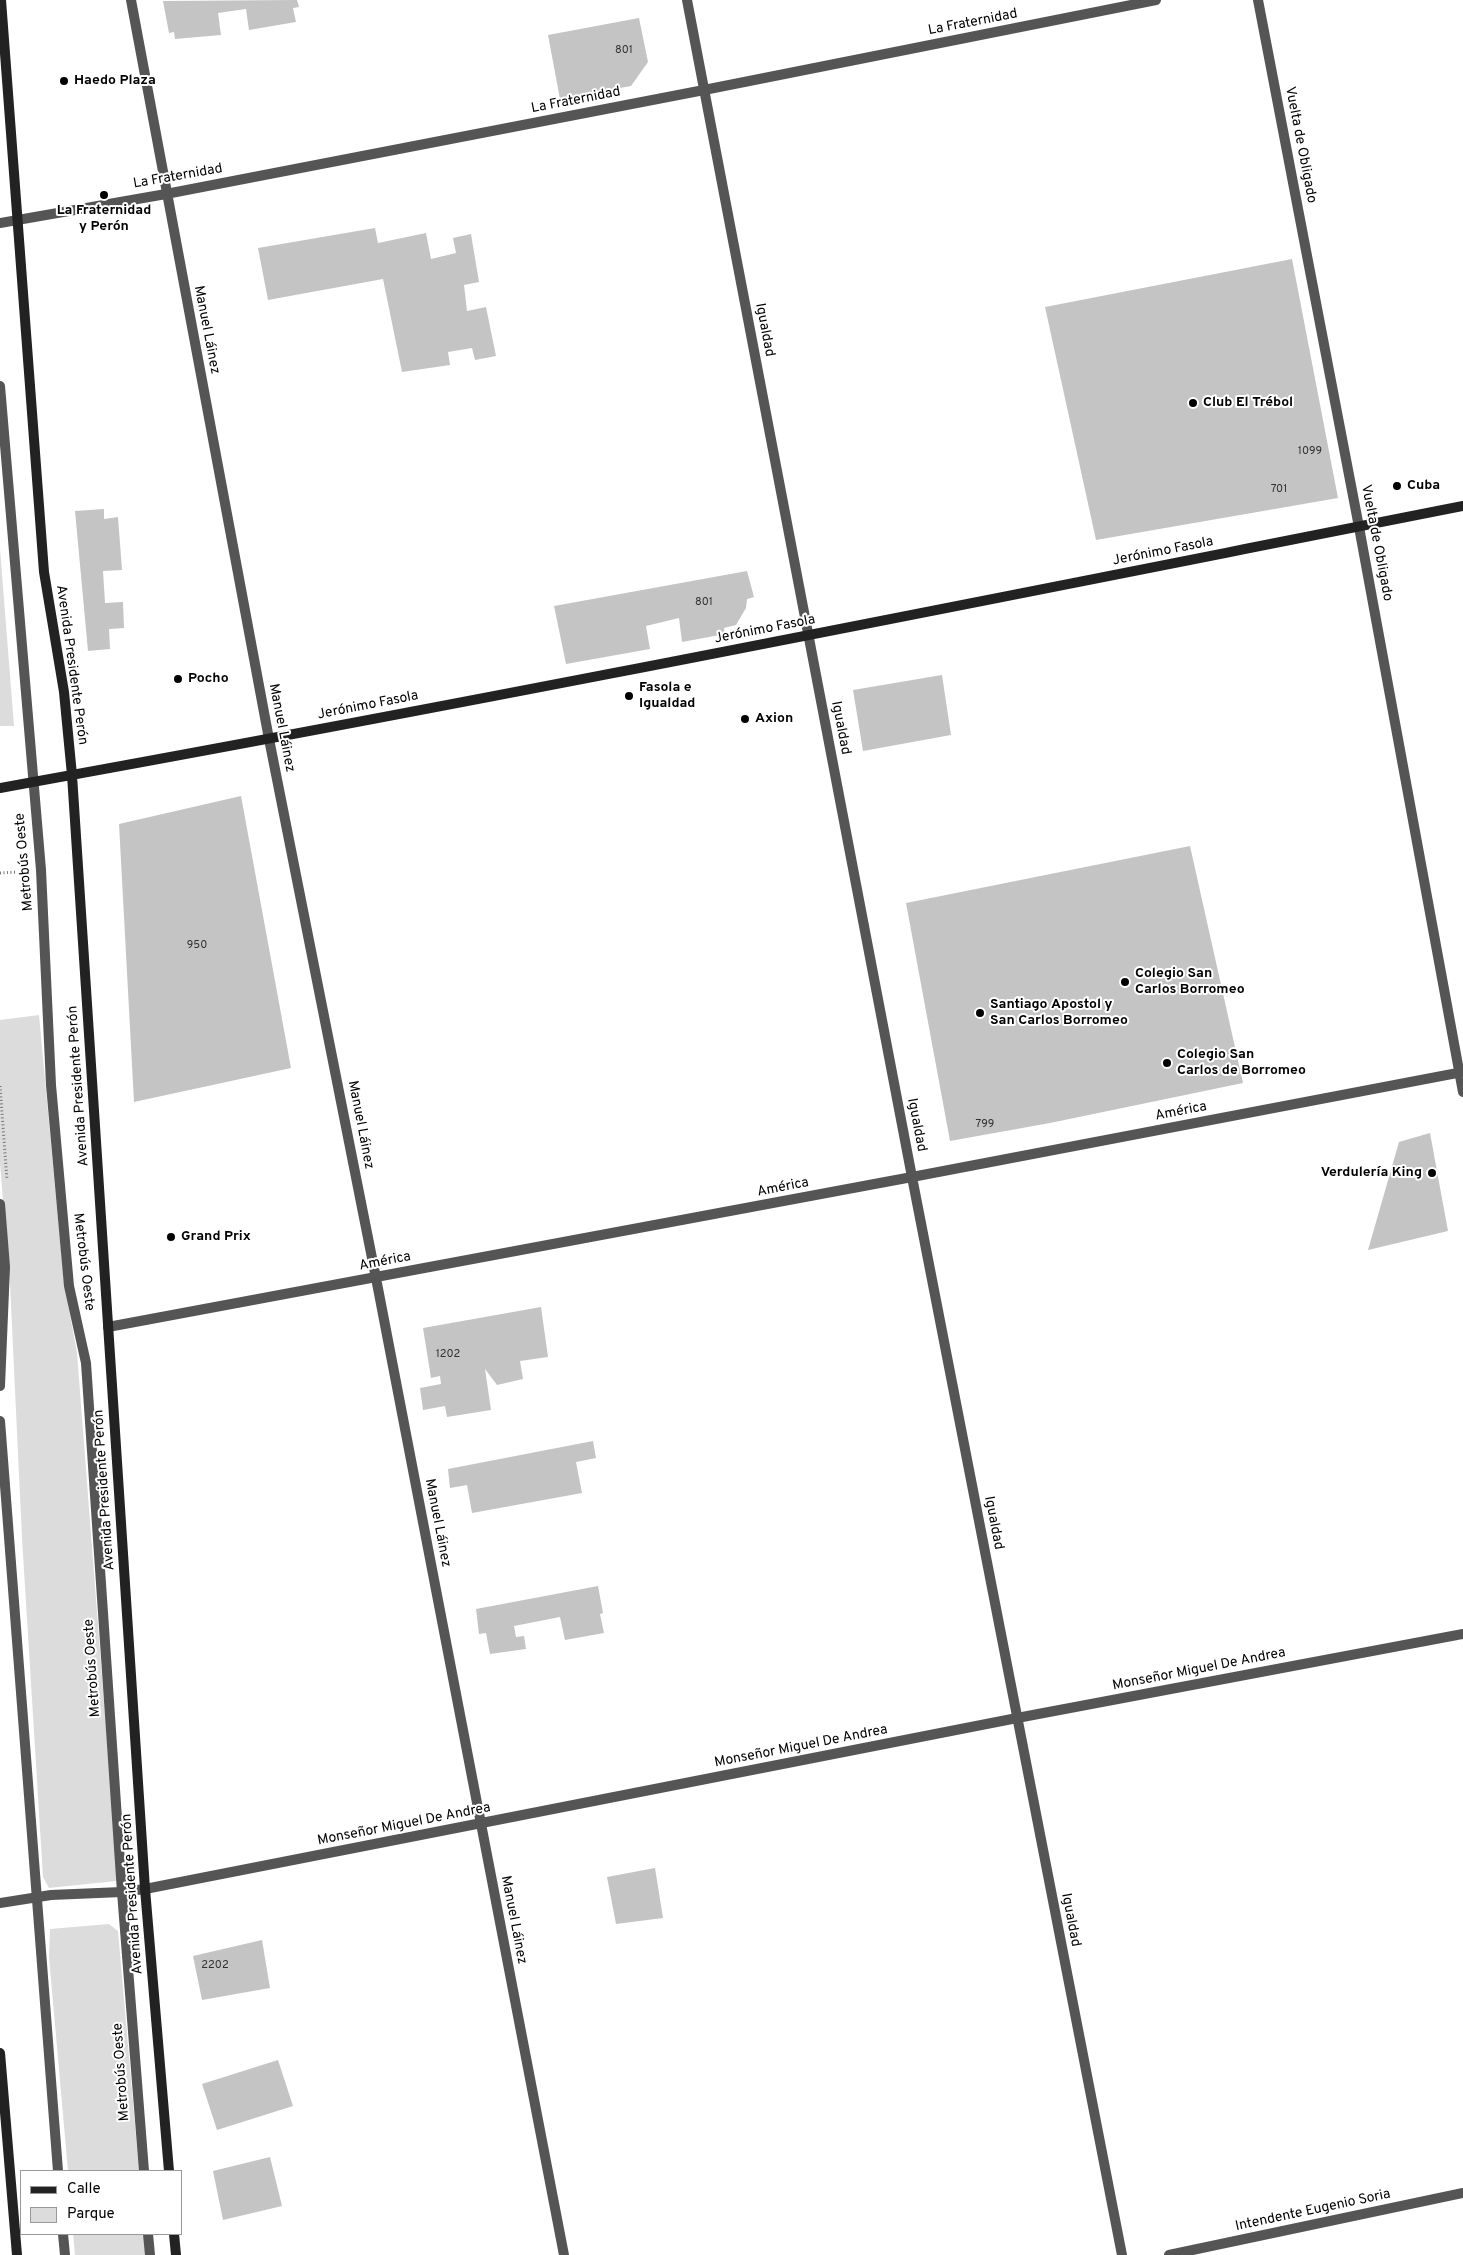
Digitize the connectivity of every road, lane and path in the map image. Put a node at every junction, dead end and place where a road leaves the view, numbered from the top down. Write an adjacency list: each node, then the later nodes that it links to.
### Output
1 (1, 0): 8 (main road, Avenida Presidente Perón)
2 (131, 0): 7 (street, Manuel Láinez)
3 (688, 0): 6 (street, Igualdad)
4 (1156, 0): 6 (street, La Fraternidad)
5 (1258, 0): 12 (street, Vuelta de Obligado)
6 (704, 90): 7 (street, La Fraternidad); 13 (street, Igualdad)
7 (166, 194): 8 (street, La Fraternidad); 14 (street, Manuel Láinez)
8 (18, 220): 9 (street, La Fraternidad); 15 (main road, Avenida Presidente Perón)
9 (0, 224)
10 (0, 386): 16 (street, Metrobús Oeste)
11 (1463, 506): 12 (main road, Jerónimo Fasola)
12 (1359, 527): 13 (main road, Jerónimo Fasola); 18 (street, Vuelta de Obligado)
13 (809, 636): 14 (main road, Jerónimo Fasola); 20 (street, Igualdad)
14 (269, 739): 15 (main road, Jerónimo Fasola); 22 (street, Manuel Láinez)
15 (72, 775): 16 (main road, Jerónimo Fasola); 23 (main road, Avenida Presidente Perón)
16 (32, 782): 17 (main road, Jerónimo Fasola); 30 (street, Metrobús Oeste)
17 (0, 788)
18 (1461, 1072): 19 (street, Vuelta de Obligado); 20 (street, América)
19 (1463, 1092)
20 (912, 1177): 22 (street, América); 27 (street, Igualdad)
21 (0, 1204): 24 (street)
22 (376, 1278): 23 (street, América); 28 (street, Manuel Láinez)
23 (108, 1327): 29 (main road, Avenida Presidente Perón)
24 (0, 1386)
25 (0, 1421): 31 (street)
26 (1463, 1634): 27 (street, Monseñor Miguel De Andrea)
27 (1016, 1718): 28 (street, Monseñor Miguel De Andrea); 46 (street, Igualdad)
28 (481, 1824): 29 (street, Monseñor Miguel De Andrea); 45 (street, Manuel Láinez)
29 (146, 1889): 30 (street, Monseñor Miguel De Andrea); 36 (main road, Avenida Presidente Perón)
30 (122, 1892): 31 (street, Monseñor Miguel De Andrea); 35 (street, Metrobús Oeste)
31 (37, 1899): 32 (street, Monseñor Miguel De Andrea); 34 (street)
32 (0, 1903)
33 (0, 2053): 41 (main road)
34 (58, 2170)
35 (144, 2170)
36 (169, 2170)
37 (1463, 2194): 47 (street, Intendente Eugenio Soria)
38 (63, 2235): 42 (street)
39 (148, 2235): 43 (street)
40 (174, 2235): 44 (main road)
41 (17, 2255)
42 (64, 2255)
43 (150, 2255)
44 (176, 2255)
45 (564, 2255)
46 (1122, 2255)
47 (1169, 2255)

